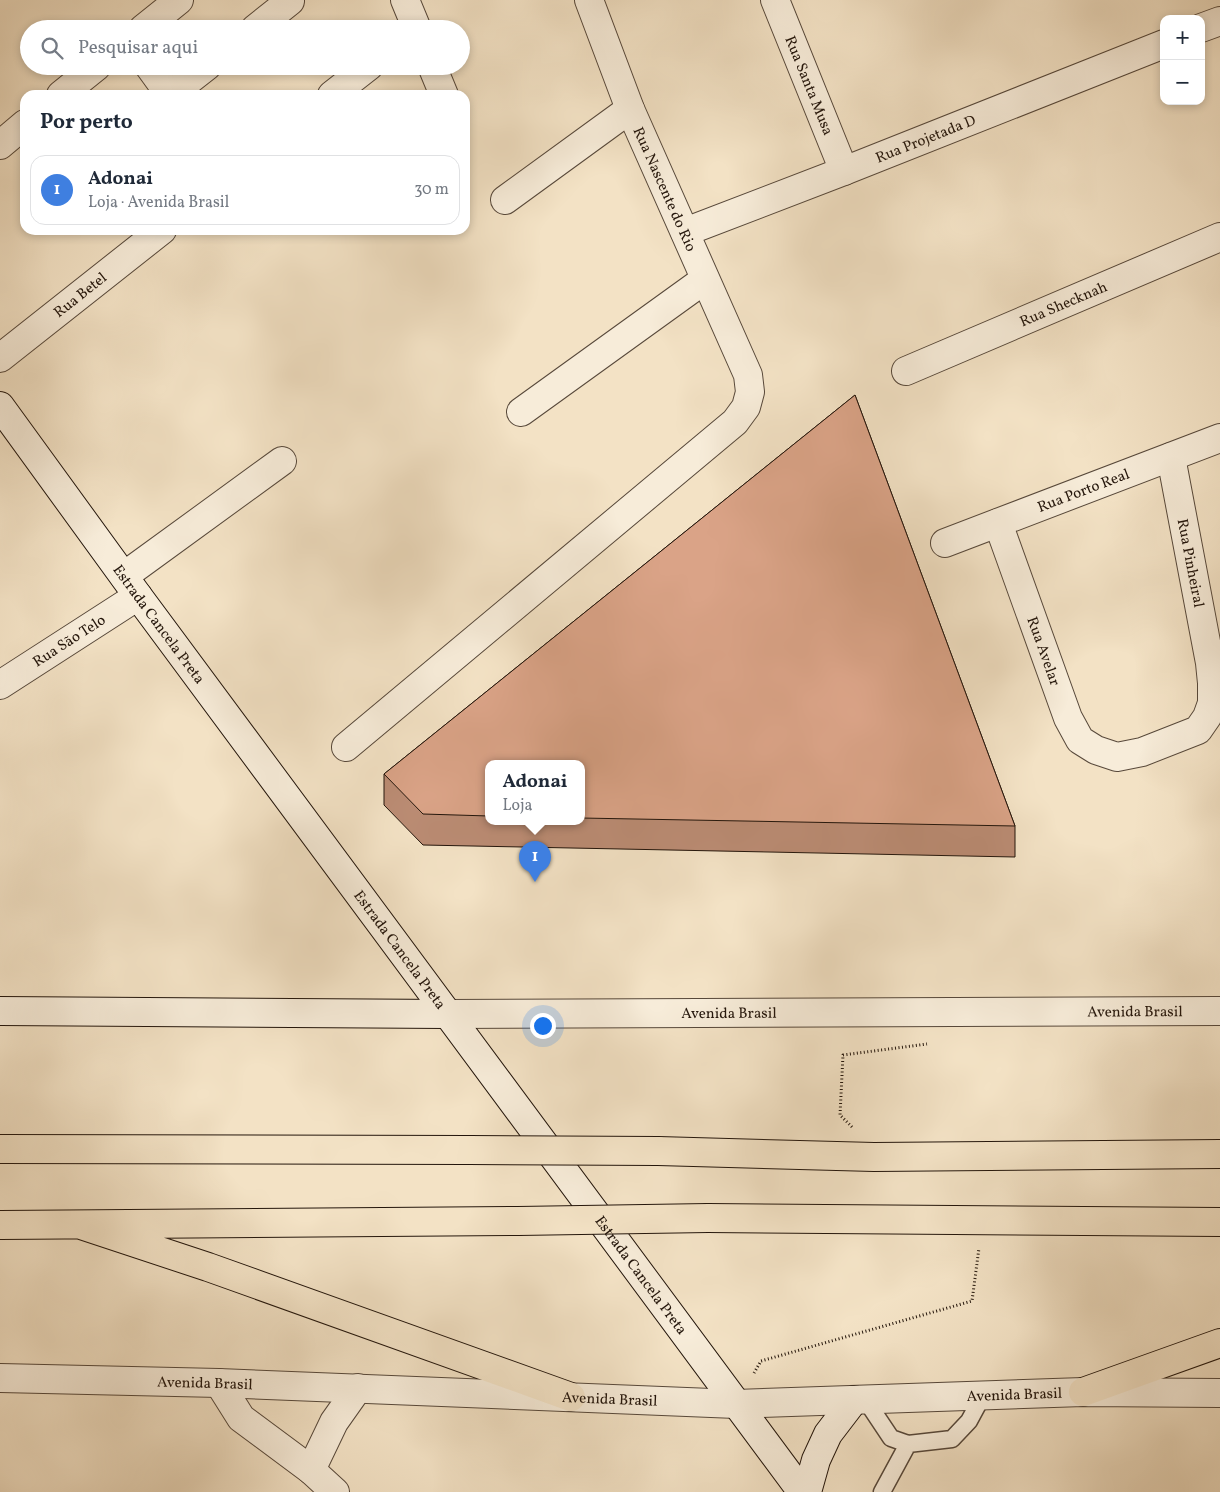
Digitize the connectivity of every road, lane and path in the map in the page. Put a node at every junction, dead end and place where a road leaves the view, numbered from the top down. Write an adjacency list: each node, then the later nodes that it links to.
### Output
1 (179, 0): 6 (street)
2 (405, 0): 8 (street)
3 (589, 0): 22 (street, Rua Nascente do Rio)
4 (775, 0): 25 (street, Rua Santa Musa)
5 (290, 1): 7 (street)
6 (154, 20)
7 (266, 20)
8 (413, 20)
9 (1220, 21): 10 (street)
10 (1205, 27)
11 (1160, 46): 25 (street, Rua Projetada D)
12 (86, 75): 17 (street)
13 (156, 75): 18 (street)
14 (196, 75): 19 (street)
15 (357, 75): 20 (street)
16 (436, 75): 21 (street)
17 (68, 90)
18 (166, 90)
19 (176, 90)
20 (338, 90)
21 (442, 90)
22 (630, 109): 26 (street); 27 (street, Rua Nascente do Rio)
23 (20, 128): 24 (street)
24 (0, 145)
25 (844, 172): 27 (street, Rua Projetada D)
26 (505, 200)
27 (685, 232): 30 (street, Rua Nascente do Rio)
28 (156, 235): 31 (street, Rua Betel)
29 (1220, 237): 32 (street, Rua Shecknah)
30 (704, 280): 34 (street); 42 (street, Rua Nascente do Rio)
31 (0, 358)
32 (906, 371)
33 (0, 406): 40 (street, Estrada Cancela Preta)
34 (521, 412)
35 (1220, 438): 36 (street, Rua Porto Real)
36 (1171, 457): 38 (street, Rua Porto Real); 43 (street, Rua Pinheiral)
37 (282, 461): 40 (street, Rua São Telo)
38 (998, 523): 39 (street, Rua Porto Real); 43 (street, Rua Avelar)
39 (945, 543)
40 (131, 586): 41 (street, Rua São Telo); 46 (street, Estrada Cancela Preta)
41 (0, 686)
42 (346, 746)
43 (1117, 757)
44 (0, 1011): 46 (street, Avenida Brasil)
45 (1220, 1011): 46 (street, Avenida Brasil)
46 (447, 1014): 64 (street, Estrada Cancela Preta)
47 (930, 1044): 50 (path)
48 (0, 1149): 50 (highway, bridge)
49 (1220, 1154): 50 (highway)
50 (874, 1157)
51 (983, 1220): 52 (highway); 54 (highway, bridge); 64 (path)
52 (1220, 1222)
53 (0, 1225): 54 (highway)
54 (82, 1225): 62 (highway)
55 (1220, 1343): 59 (highway)
56 (0, 1378): 57 (street, Avenida Brasil)
57 (219, 1383): 58 (street, Avenida Brasil); 66 (street)
58 (358, 1388): 62 (street, Avenida Brasil); 66 (street)
59 (1083, 1392): 60 (street, Avenida Brasil); 61 (street, Avenida Brasil)
60 (1220, 1393)
61 (983, 1395): 63 (street, Avenida Brasil); 65 (lane)
62 (572, 1397): 64 (street, Avenida Brasil)
63 (860, 1400): 64 (street, Avenida Brasil); 65 (lane); 69 (street)
64 (736, 1404): 68 (street, Estrada Cancela Preta)
65 (908, 1444): 70 (lane)
66 (311, 1470): 67 (street)
67 (335, 1492)
68 (802, 1492)
69 (807, 1492)
70 (882, 1492)

